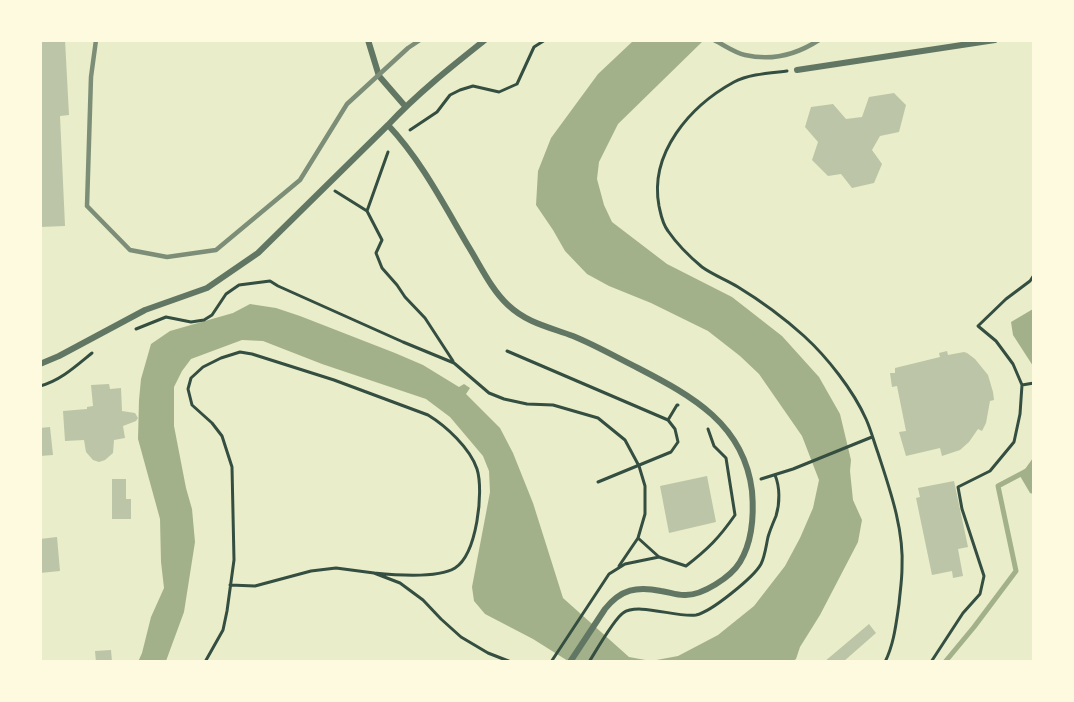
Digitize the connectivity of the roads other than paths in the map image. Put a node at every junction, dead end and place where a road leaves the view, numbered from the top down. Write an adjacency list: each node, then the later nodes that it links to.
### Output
1 (368, 40): 5 (street)
2 (485, 40): 5 (street)
3 (996, 40): 4 (street)
4 (798, 70)
5 (405, 106): 6 (street)
6 (388, 125): 7 (street); 8 (street)
7 (40, 364)
8 (570, 662)

